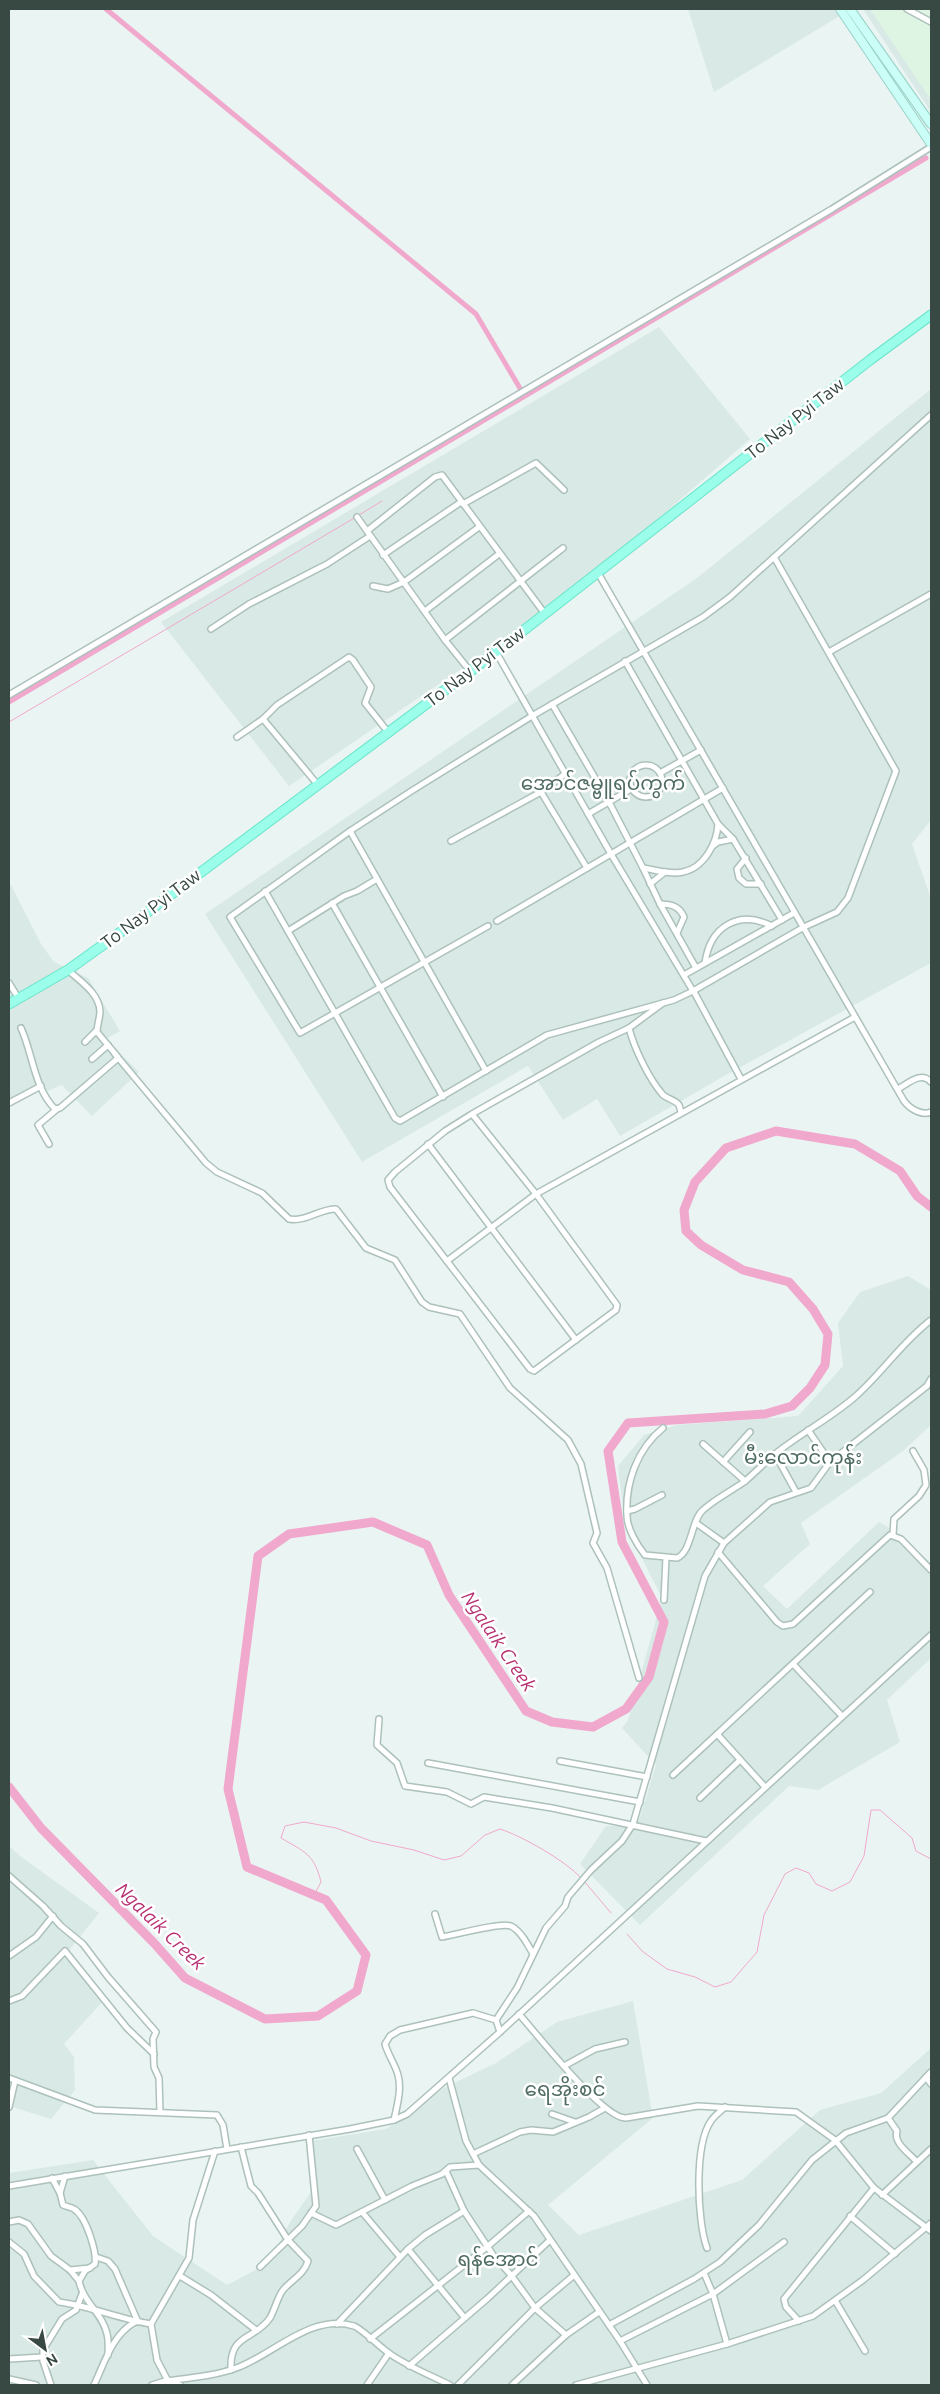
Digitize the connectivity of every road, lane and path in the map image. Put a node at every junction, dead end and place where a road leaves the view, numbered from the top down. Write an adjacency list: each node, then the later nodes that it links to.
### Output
1 (840, 9): 6 (main road)
2 (850, 9): 5 (main road)
3 (907, 9): 4 (street)
4 (931, 22)
5 (931, 124)
6 (931, 145): 33 (street)
7 (931, 315): 19 (main road, To Nay Pyi Taw)
8 (931, 416): 18 (street)
9 (564, 490): 10 (street)
10 (462, 503): 12 (street); 13 (street); 17 (street)
11 (357, 517): 13 (street)
12 (479, 527): 16 (street); 20 (street)
13 (367, 531): 14 (street)
14 (370, 536): 17 (street); 26 (street)
15 (563, 548): 21 (street)
16 (499, 554): 21 (street); 24 (street)
17 (383, 556): 20 (street)
18 (774, 557): 28 (street); 30 (street)
19 (598, 573): 25 (main road, To Nay Pyi Taw); 28 (street)
20 (404, 582): 22 (street); 24 (street)
21 (520, 582): 25 (street); 27 (street)
22 (373, 586)
23 (931, 594): 30 (street)
24 (426, 611): 27 (street)
25 (545, 614): 29 (main road, To Nay Pyi Taw)
26 (212, 629)
27 (445, 640): 32 (street)
28 (643, 650): 31 (street); 39 (street)
29 (496, 652): 32 (main road, To Nay Pyi Taw); 35 (street)
30 (829, 652): 72 (street)
31 (624, 661): 34 (street); 40 (street)
32 (470, 672): 37 (main road, To Nay Pyi Taw)
33 (9, 695)
34 (552, 704): 35 (street); 48 (street)
35 (532, 716): 42 (street); 51 (street)
36 (263, 719): 37 (street); 38 (street); 43 (street)
37 (388, 732): 43 (main road, To Nay Pyi Taw)
38 (237, 738)
39 (701, 750): 40 (street); 44 (street)
40 (682, 761): 41 (street); 47 (street)
41 (660, 773): 45 (street); 45 (street)
42 (565, 774): 46 (street); 49 (street)
43 (318, 785): 78 (main road, To Nay Pyi Taw)
44 (723, 788): 47 (street); 67 (street)
45 (631, 789): 48 (street)
46 (541, 792): 53 (street); 58 (street)
47 (704, 800): 50 (street); 54 (street)
48 (608, 802): 49 (street); 54 (street)
49 (588, 814): 56 (street)
50 (718, 824): 52 (street); 55 (street)
51 (350, 830): 61 (street); 64 (street)
52 (734, 839): 55 (street); 57 (street)
53 (451, 841)
54 (631, 841): 56 (street); 59 (street)
55 (714, 845): 60 (street)
56 (611, 854): 58 (street); 79 (street)
57 (746, 858): 63 (street); 63 (street)
58 (587, 868): 69 (street)
59 (643, 868): 60 (street); 62 (street)
60 (664, 872): 62 (street)
61 (377, 879): 65 (street); 75 (street)
62 (650, 884): 66 (street)
63 (761, 884): 68 (street)
64 (265, 891): 73 (street); 86 (street)
65 (332, 903): 73 (street); 81 (street)
66 (660, 904): 74 (street); 74 (street)
67 (794, 913): 68 (street); 72 (street)
68 (782, 920): 71 (street)
69 (497, 921)
70 (488, 926): 75 (street)
71 (772, 926): 76 (street); 76 (street)
72 (804, 927): 82 (street); 87 (street)
73 (288, 931): 86 (street)
74 (677, 933): 77 (street)
75 (424, 962): 81 (street); 95 (street)
76 (705, 963): 77 (street)
77 (696, 968): 79 (street)
78 (68, 970): 83 (main road, To Nay Pyi Taw); 90 (street)
79 (684, 975): 82 (street)
80 (9, 983): 83 (street)
81 (380, 987): 86 (street); 100 (street)
82 (693, 991): 84 (street); 96 (street)
83 (19, 999): 85 (main road, To Nay Pyi Taw)
84 (663, 1003): 89 (street); 95 (street)
85 (9, 1004)
86 (335, 1014): 100 (street)
87 (855, 1017): 96 (street); 99 (street)
88 (21, 1028): 98 (street)
89 (628, 1028): 103 (street); 105 (street)
90 (97, 1030): 91 (street); 92 (street)
91 (85, 1042)
92 (108, 1046): 93 (street); 94 (street)
93 (115, 1054): 102 (street); 137 (street)
94 (92, 1059)
95 (486, 1071): 100 (street)
96 (741, 1079): 103 (street)
97 (931, 1082): 99 (street)
98 (41, 1086): 101 (street); 102 (street)
99 (898, 1089): 104 (street)
100 (442, 1097)
101 (9, 1103)
102 (57, 1109): 106 (street)
103 (681, 1112): 108 (street)
104 (931, 1112)
105 (472, 1114): 107 (street); 108 (street)
106 (49, 1144)
107 (428, 1144): 109 (street); 110 (street)
108 (536, 1194): 109 (street); 113 (street)
109 (490, 1227): 110 (street); 113 (street)
110 (447, 1260): 113 (street)
111 (929, 1322): 112 (street); 116 (street)
112 (931, 1329)
113 (576, 1340)
114 (931, 1379): 122 (street)
115 (663, 1428): 126 (street)
116 (808, 1430): 120 (street); 122 (street)
117 (750, 1432): 121 (street)
118 (703, 1444): 121 (street)
119 (913, 1451): 128 (street)
120 (775, 1454): 123 (street); 124 (street)
121 (723, 1462): 123 (street)
122 (830, 1462): 124 (street)
123 (745, 1481): 127 (street)
124 (796, 1492): 129 (street)
125 (662, 1495): 126 (street)
126 (628, 1511): 131 (street)
127 (696, 1523): 129 (street); 131 (street)
128 (893, 1535): 130 (street); 132 (street)
129 (724, 1543): 130 (street)
130 (718, 1552): 145 (street)
131 (666, 1558): 134 (street)
132 (931, 1570)
133 (870, 1592): 136 (street)
134 (664, 1600)
135 (931, 1635): 138 (street)
136 (793, 1664): 138 (street); 140 (street)
137 (639, 1678)
138 (842, 1716): 146 (street)
139 (379, 1719): 149 (street)
140 (717, 1734): 141 (street); 144 (street)
141 (740, 1760): 146 (street); 147 (street)
142 (560, 1761): 145 (street)
143 (428, 1763): 148 (street)
144 (673, 1775)
145 (647, 1778): 148 (street)
146 (765, 1787): 150 (street)
147 (700, 1798)
148 (640, 1802): 149 (street)
149 (633, 1824): 150 (street); 154 (street)
150 (706, 1841): 157 (street)
151 (9, 1876): 153 (street)
152 (435, 1914): 154 (street)
153 (53, 1916): 155 (street); 161 (street)
154 (533, 1954): 158 (street)
155 (9, 1956)
156 (9, 2002): 161 (street)
157 (519, 2014): 159 (street); 162 (street)
158 (496, 2020): 159 (street); 175 (street)
159 (500, 2032): 166 (street)
160 (625, 2042): 162 (street)
161 (154, 2054): 172 (street)
162 (564, 2066): 171 (street)
163 (931, 2072): 164 (street)
164 (926, 2076): 168 (street); 174 (street)
165 (9, 2078): 167 (street)
166 (449, 2078): 175 (street); 184 (street)
167 (15, 2081): 169 (street); 172 (street)
168 (931, 2084)
169 (9, 2107)
170 (725, 2107): 171 (street); 178 (street); 208 (street)
171 (605, 2108): 176 (street)
172 (160, 2112): 180 (street)
173 (552, 2114): 176 (street)
174 (888, 2118): 178 (street); 185 (street)
175 (394, 2120): 177 (street)
176 (576, 2122): 184 (street)
177 (309, 2135): 179 (street); 198 (street)
178 (835, 2140): 191 (street); 215 (street)
179 (241, 2147): 180 (street); 202 (street)
180 (227, 2149): 183 (street)
181 (357, 2149): 194 (street)
182 (931, 2149): 185 (street)
183 (215, 2151): 188 (street); 217 (street)
184 (473, 2154): 186 (street)
185 (916, 2161): 193 (street)
186 (479, 2165): 187 (street); 196 (street)
187 (446, 2171): 194 (street); 195 (street)
188 (65, 2176): 189 (street); 192 (street)
189 (52, 2178): 190 (street); 192 (street)
190 (9, 2186)
191 (874, 2188): 193 (street); 199 (street)
192 (60, 2193): 210 (street)
193 (882, 2195): 201 (street)
194 (385, 2200): 197 (street)
195 (464, 2211): 206 (street); 207 (street)
196 (529, 2211): 203 (street); 206 (street)
197 (362, 2212): 198 (street); 211 (street)
198 (311, 2213): 202 (street)
199 (850, 2216): 209 (street); 231 (street)
200 (9, 2222): 214 (street)
201 (930, 2227): 209 (street)
202 (288, 2240): 212 (street); 236 (street)
203 (550, 2240): 216 (street); 218 (street)
204 (9, 2242): 224 (street)
205 (784, 2242): 222 (street)
206 (487, 2247): 216 (street); 220 (street)
207 (408, 2248): 211 (street); 220 (street)
208 (707, 2248)
209 (895, 2254): 223 (street)
210 (96, 2257): 213 (street); 232 (street)
211 (400, 2257): 234 (street)
212 (260, 2267)
213 (90, 2268): 214 (street); 219 (street)
214 (70, 2270): 219 (street)
215 (704, 2273): 222 (street); 235 (street)
216 (511, 2275): 226 (street); 230 (street)
217 (180, 2276): 233 (street); 236 (street)
218 (573, 2276): 226 (street); 228 (street)
219 (79, 2281): 221 (street)
220 (440, 2285): 230 (street); 238 (street)
221 (81, 2292): 224 (street); 225 (street); 227 (street)
222 (713, 2294): 239 (street); 240 (street)
223 (836, 2302): 231 (street); 241 (street)
224 (66, 2303): 225 (street); 229 (street)
225 (78, 2304): 227 (street); 229 (street)
226 (535, 2308): 237 (street); 258 (street)
227 (95, 2311): 232 (street); 243 (street)
228 (599, 2312): 235 (street); 237 (street)
229 (66, 2316): 244 (street)
230 (464, 2317): 246 (street)
231 (799, 2321): 240 (street)
232 (136, 2322): 233 (street); 243 (street)
233 (151, 2324): 250 (street)
234 (337, 2324): 238 (street); 248 (street)
235 (609, 2325): 239 (street)
236 (256, 2330): 248 (street)
237 (566, 2335): 259 (street)
238 (370, 2339): 242 (street)
239 (620, 2341): 247 (street)
240 (727, 2344): 247 (street)
241 (865, 2351)
242 (389, 2353): 246 (street); 256 (street)
243 (108, 2355): 253 (street)
244 (42, 2357): 245 (street); 252 (street)
245 (9, 2359)
246 (409, 2366): 257 (street)
247 (637, 2368): 260 (street); 261 (street)
248 (231, 2370): 250 (street)
249 (9, 2379): 251 (street)
250 (167, 2381): 254 (street); 255 (street)
251 (36, 2385)
252 (51, 2385)
253 (94, 2385)
254 (152, 2385)
255 (180, 2385)
256 (367, 2385)
257 (450, 2385)
258 (458, 2385)
259 (512, 2385)
260 (576, 2385)
261 (647, 2385)

